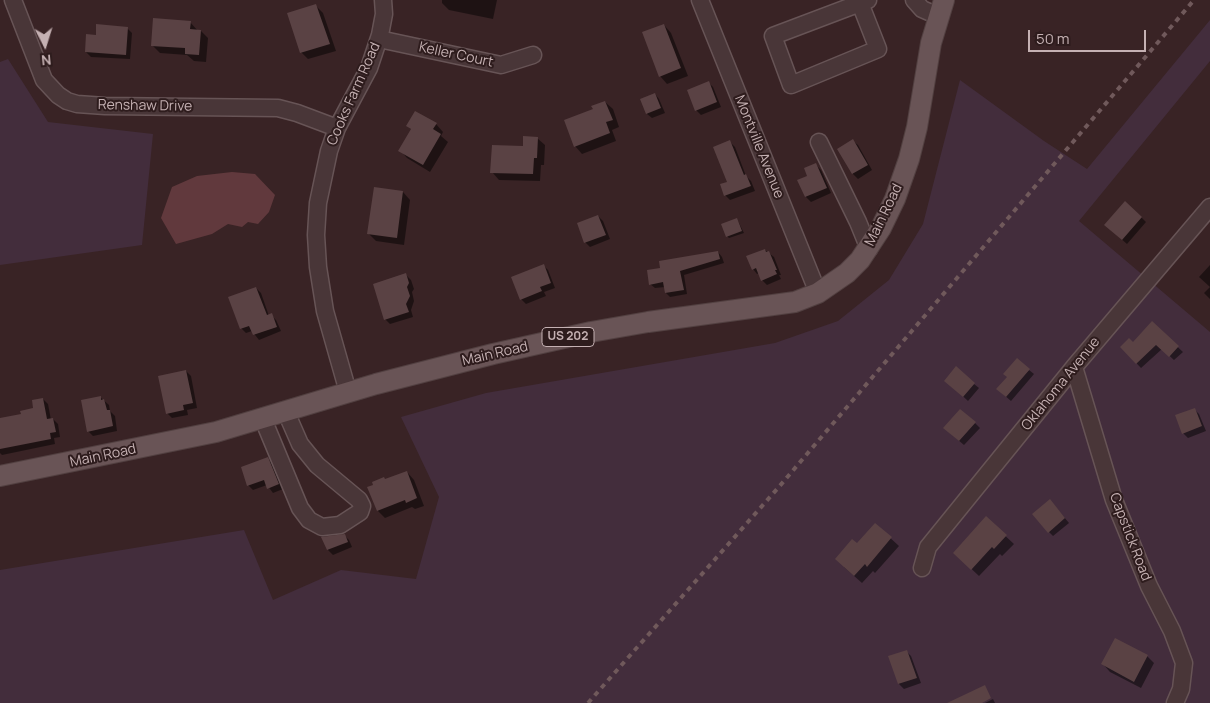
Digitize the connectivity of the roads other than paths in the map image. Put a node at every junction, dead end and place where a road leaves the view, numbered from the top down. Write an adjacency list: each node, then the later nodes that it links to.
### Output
1 (13, 0): 9 (street, Renshaw Drive)
2 (383, 0): 7 (street, Cooks Farm Road)
3 (700, 0): 13 (street, Montville Avenue)
4 (914, 0): 6 (street)
5 (864, 2): 5 (street)
6 (941, 8): 12 (main road, Main Road / US 202)
7 (379, 40): 8 (street, Keller Court); 9 (street, Cooks Farm Road)
8 (533, 55)
9 (338, 128): 15 (street, Cooks Farm Road)
10 (819, 142): 12 (street)
11 (1210, 207): 14 (street, Oklahoma Avenue)
12 (869, 249): 13 (main road, Main Road / US 202)
13 (818, 293): 15 (main road, Main Road / US 202)
14 (1074, 367): 19 (street, Oklahoma Avenue); 20 (street, Capstick Road)
15 (348, 392): 16 (main road, Main Road / US 202)
16 (286, 412): 17 (main road, Main Road / US 202); 17 (street)
17 (263, 419): 18 (main road, Main Road / US 202)
18 (0, 476)
19 (922, 568)
20 (1176, 703)

